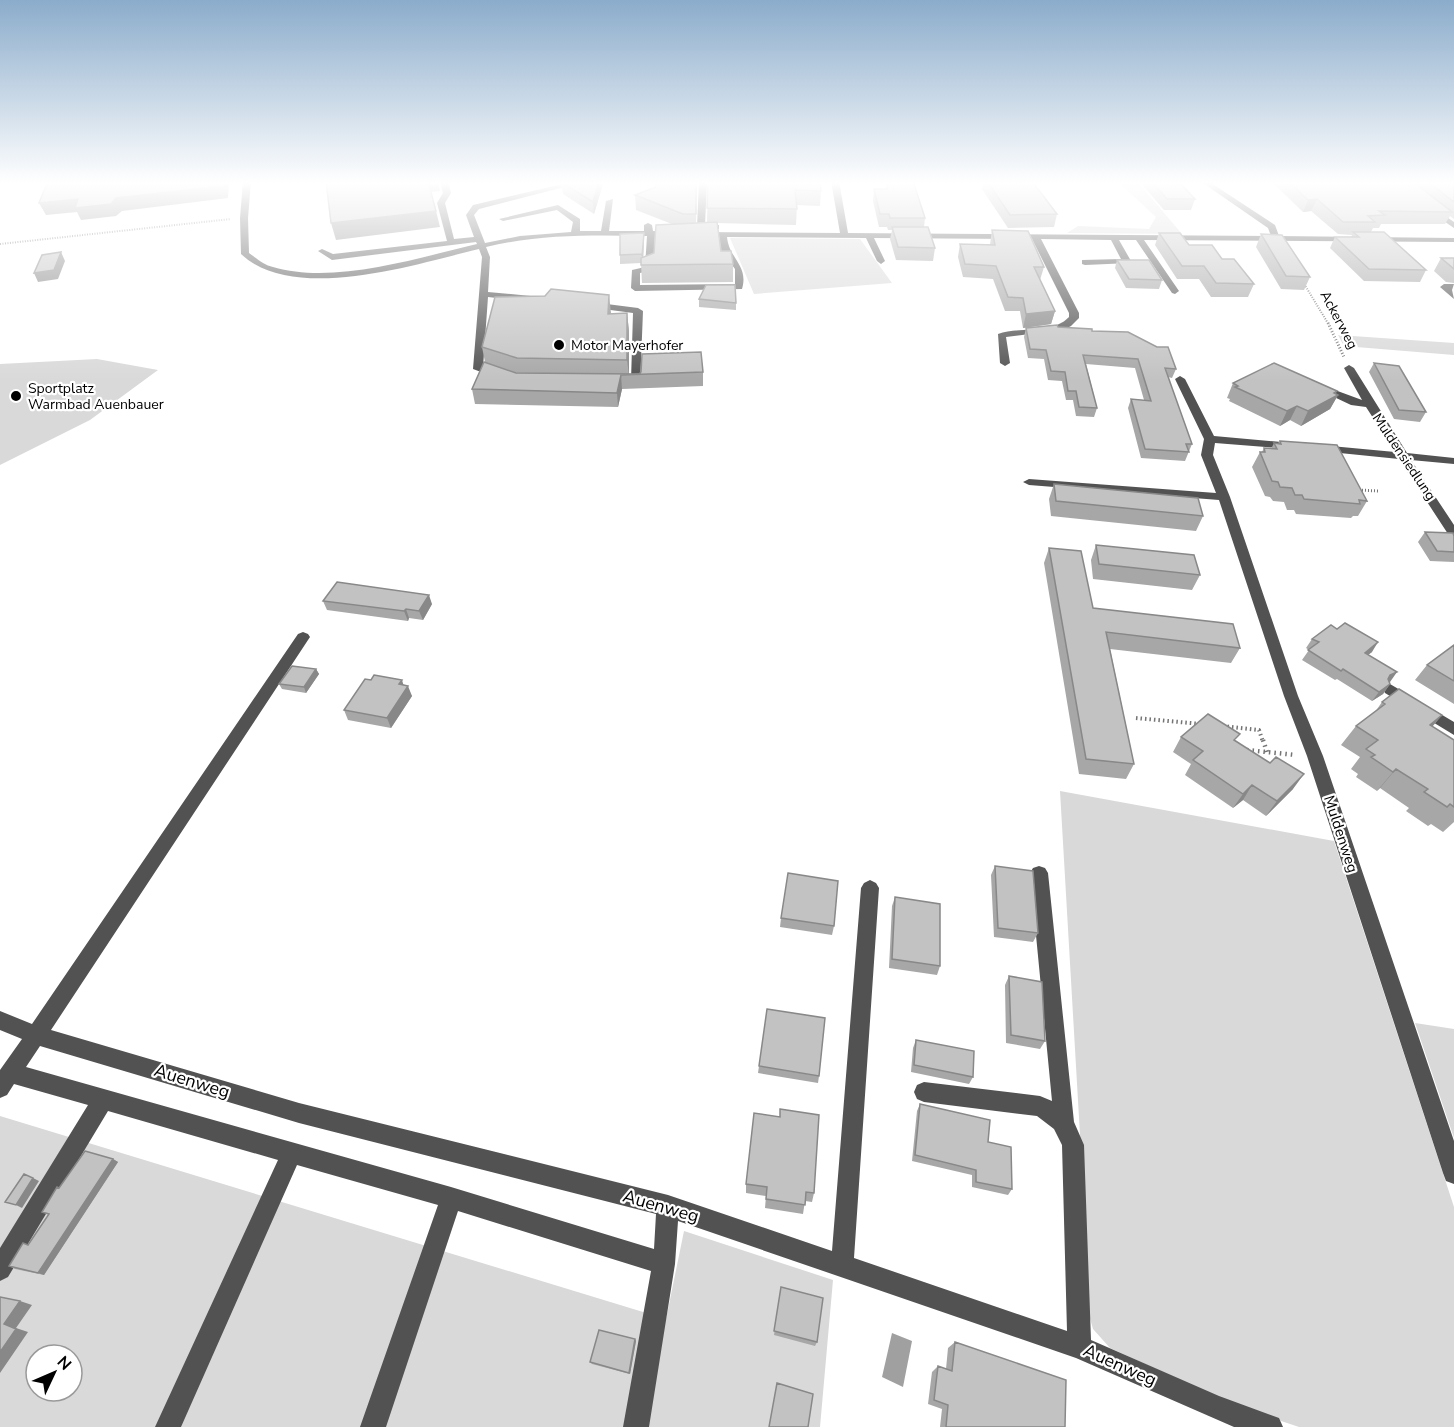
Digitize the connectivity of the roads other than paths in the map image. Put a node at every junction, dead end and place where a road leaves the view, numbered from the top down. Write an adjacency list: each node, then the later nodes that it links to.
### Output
1 (245, 248): 3 (street)
2 (414, 248): 13 (street)
3 (462, 248)
4 (482, 248): 18 (street)
5 (649, 248): 6 (street)
6 (724, 248)
7 (875, 248): 14 (street)
8 (1041, 248): 22 (street)
9 (1119, 248): 15 (street)
10 (1145, 248): 17 (street)
11 (1400, 248): 12 (street)
12 (1454, 248)
13 (322, 251)
14 (881, 261)
15 (1085, 262)
16 (1454, 287): 19 (street)
17 (1175, 291)
18 (483, 294): 20 (street); 24 (street)
19 (1454, 296)
20 (543, 300)
21 (578, 304): 27 (street)
22 (1005, 363)
23 (1349, 368): 28 (street, Ackerweg)
24 (508, 379)
25 (1180, 379): 29 (street, Muldenweg)
26 (1308, 382): 28 (street, Muldensiedlung)
27 (612, 384)
28 (1369, 404): 30 (street, Muldensiedlung)
29 (1210, 439): 30 (street); 33 (street, Muldenweg)
30 (1401, 454): 31 (street); 34 (street, Muldensiedlung)
31 (1454, 461)
32 (1029, 482): 33 (street)
33 (1224, 497): 47 (street, Muldenweg)
34 (1454, 534)
35 (303, 637): 41 (street)
36 (1390, 689): 37 (street)
37 (1454, 729)
38 (1039, 873): 45 (street)
39 (870, 888): 51 (street)
40 (0, 1020): 41 (street, Auenweg)
41 (36, 1035): 42 (street); 49 (street, Auenweg)
42 (5, 1080): 44 (street)
43 (924, 1092): 45 (street)
44 (104, 1099): 46 (street); 52 (street)
45 (1064, 1122): 53 (street)
46 (292, 1153): 48 (street); 54 (street)
47 (1454, 1173)
48 (451, 1198): 50 (street); 55 (street)
49 (668, 1206): 50 (street); 51 (street, Auenweg)
50 (664, 1264): 56 (street)
51 (842, 1266): 53 (street, Auenweg)
52 (0, 1269)
53 (1079, 1347): 57 (street, Auenweg)
54 (168, 1427)
55 (373, 1427)
56 (636, 1427)
57 (1270, 1427)

